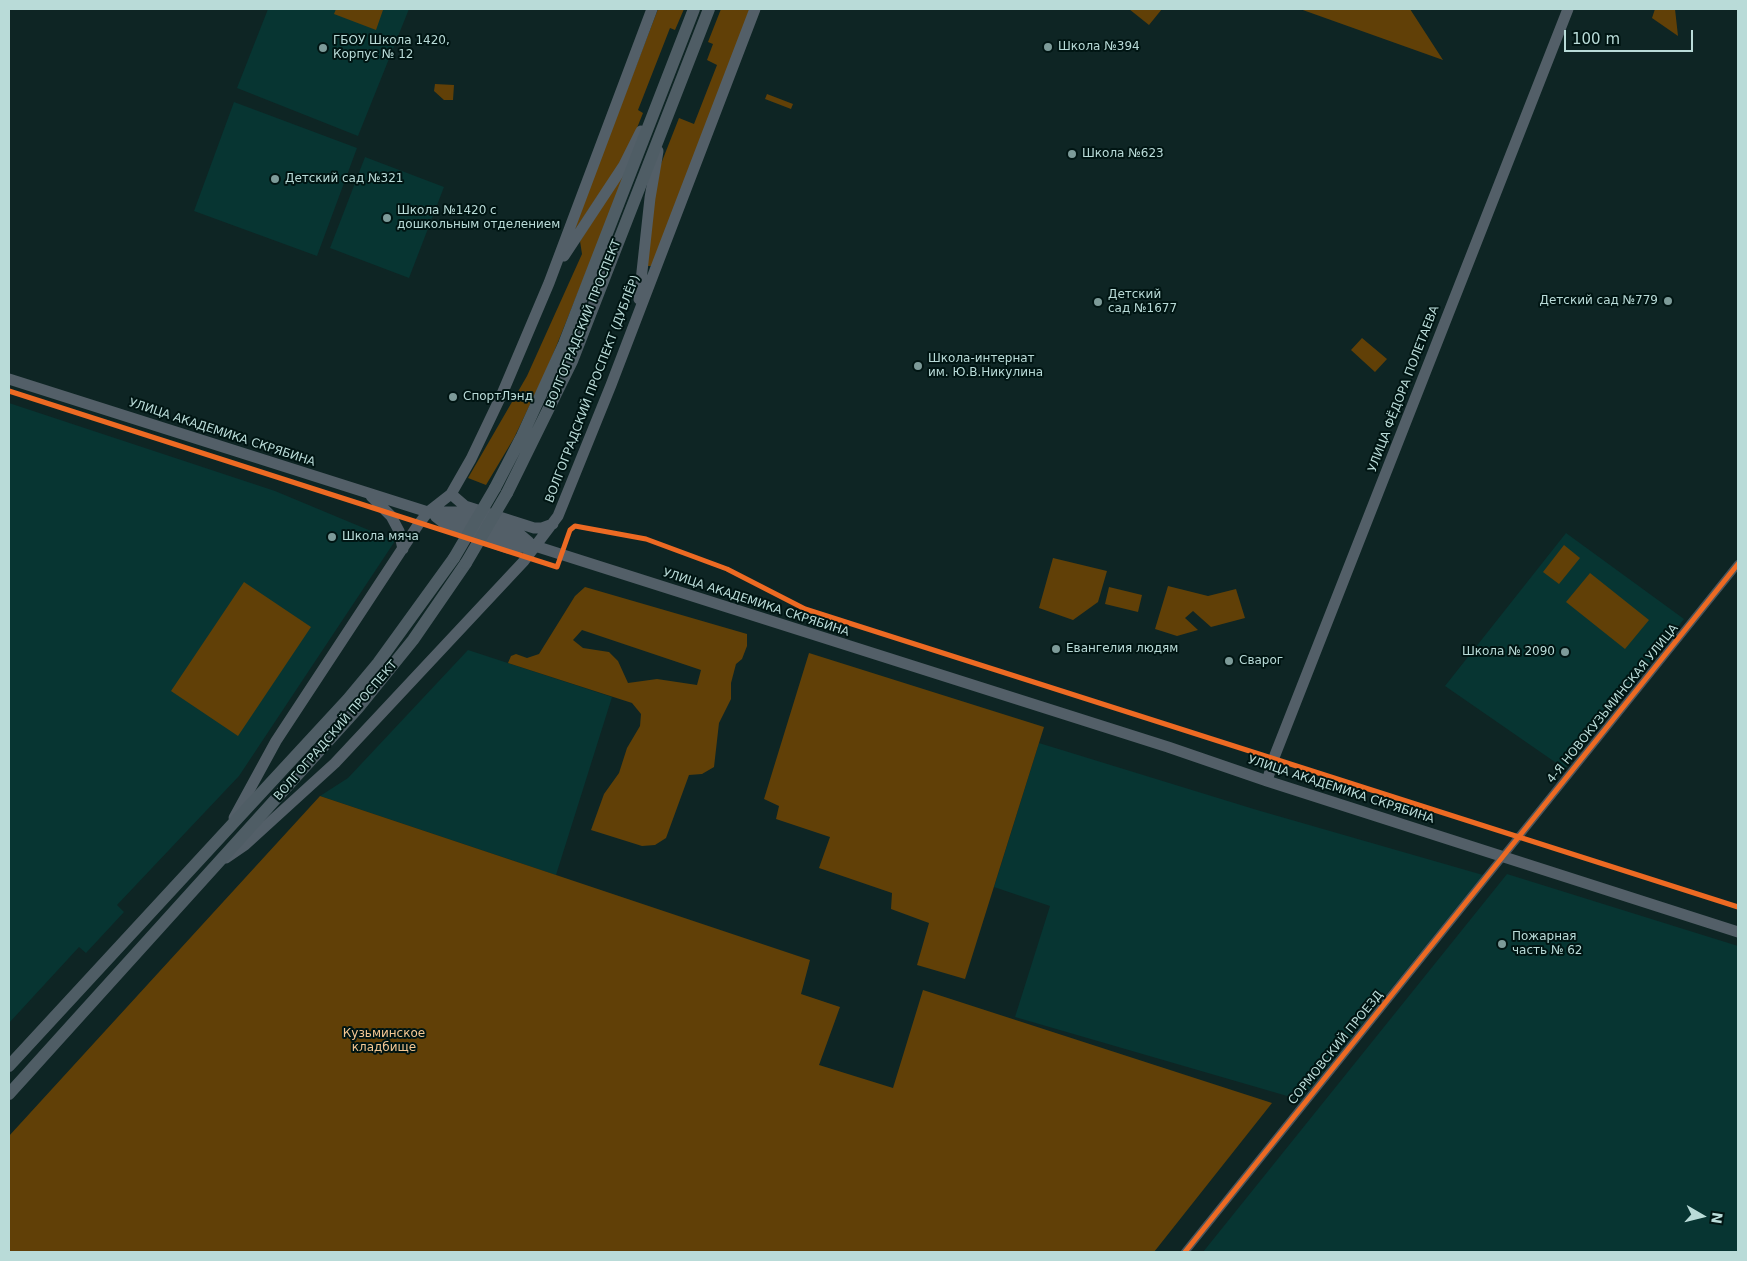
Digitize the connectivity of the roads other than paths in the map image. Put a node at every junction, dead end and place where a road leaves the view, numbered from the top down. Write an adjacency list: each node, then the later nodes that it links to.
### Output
1 (652, 9): 8 (main road)
2 (694, 9): 6 (main road, ВОЛГОГРАДСКИЙ ПРОСПЕКТ)
3 (709, 9): 7 (main road, ВОЛГОГРАДСКИЙ ПРОСПЕКТ)
4 (755, 9): 9 (main road, ВОЛГОГРАДСКИЙ ПРОСПЕКТ (ДУБЛЁР))
5 (1568, 9): 21 (main road, УЛИЦА ФЁДОРА ПОЛЕТАЕВА)
6 (664, 85): 8 (main road); 11 (main road, ВОЛГОГРАДСКИЙ ПРОСПЕКТ)
7 (667, 117): 9 (main road); 11 (main road, ВОЛГОГРАДСКИЙ ПРОСПЕКТ)
8 (549, 283): 13 (main road)
9 (638, 315): 15 (main road, ВОЛГОГРАДСКИЙ ПРОСПЕКТ (ДУБЛЁР))
10 (9, 379): 12 (main road, УЛИЦА АКАДЕМИКА СКРЯБИНА)
11 (501, 491): 22 (main road, ВОЛГОГРАДСКИЙ ПРОСПЕКТ, bridge); 24 (main road, ВОЛГОГРАДСКИЙ ПРОСПЕКТ, bridge)
12 (367, 493): 14 (main road, УЛИЦА АКАДЕМИКА СКРЯБИНА); 17 (main road)
13 (451, 494): 14 (main road); 15 (main road)
14 (428, 512): 16 (main road, УЛИЦА АКАДЕМИКА СКРЯБИНА); 16 (main road, УЛИЦА АКАДЕМИКА СКРЯБИНА); 17 (main road)
15 (553, 524): 16 (main road, ВОЛГОГРАДСКИЙ ПРОСПЕКТ (ДУБЛЁР))
16 (536, 547): 21 (main road, УЛИЦА АКАДЕМИКА СКРЯБИНА); 24 (main road, ВОЛГОГРАДСКИЙ ПРОСПЕКТ (ДУБЛЁР))
17 (403, 548): 22 (main road)
18 (1738, 564): 19 (street, 4-Я НОВОКУЗЬМИНСКАЯ УЛИЦА)
19 (1731, 572): 20 (street); 23 (street, 4-Я НОВОКУЗЬМИНСКАЯ УЛИЦА)
20 (1738, 578)
21 (1267, 781): 23 (main road, УЛИЦА АКАДЕМИКА СКРЯБИНА)
22 (231, 824): 26 (main road, ВОЛГОГРАДСКИЙ ПРОСПЕКТ)
23 (1504, 857): 25 (main road, УЛИЦА АКАДЕМИКА СКРЯБИНА); 28 (street, СОРМОВСКИЙ ПРОЕЗД)
24 (214, 867): 27 (main road, ВОЛГОГРАДСКИЙ ПРОСПЕКТ)
25 (1738, 932)
26 (9, 1066)
27 (9, 1094)
28 (1185, 1252)

